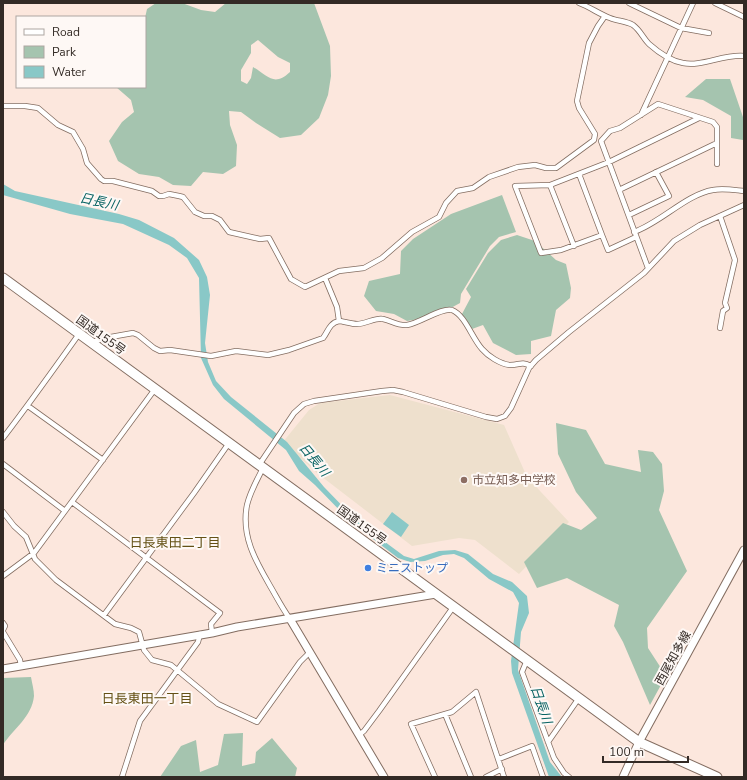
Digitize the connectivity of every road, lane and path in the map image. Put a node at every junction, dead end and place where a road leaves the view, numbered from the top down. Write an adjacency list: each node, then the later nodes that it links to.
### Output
1 (579, 3): 5 (street)
2 (629, 3): 7 (street)
3 (693, 3): 7 (street)
4 (716, 3): 6 (street)
5 (605, 16): 10 (street); 30 (street)
6 (744, 17)
7 (682, 28): 8 (street); 10 (street)
8 (709, 33)
9 (744, 56): 10 (street)
10 (668, 57): 12 (street)
11 (3, 106): 30 (street)
12 (640, 116): 13 (street); 15 (street)
13 (699, 118): 14 (street); 15 (street)
14 (717, 143): 16 (street); 17 (street)
15 (609, 162): 18 (street); 20 (street)
16 (717, 164)
17 (656, 172): 20 (street); 23 (street)
18 (579, 174): 19 (street); 26 (street)
19 (550, 185): 28 (street); 28 (street)
20 (619, 190): 23 (street)
21 (744, 191): 25 (street)
22 (744, 205): 24 (street)
23 (629, 215): 25 (street)
24 (720, 216): 29 (street); 33 (street)
25 (634, 232): 27 (street)
26 (602, 235): 27 (street); 28 (street)
27 (636, 237): 29 (street)
28 (574, 246)
29 (648, 268): 36 (street)
30 (325, 278): 32 (street)
31 (3, 279): 34 (highway, 国道155号)
32 (339, 321): 35 (street); 36 (street)
33 (720, 328)
34 (79, 334): 35 (highway, 国道155号); 38 (street)
35 (91, 343): 37 (highway, 国道155号)
36 (531, 366): 43 (street)
37 (155, 389): 40 (highway, 国道155号); 41 (street)
38 (28, 406): 39 (street); 41 (street)
39 (3, 438)
40 (229, 443): 43 (highway, 国道155号); 49 (street)
41 (103, 460): 44 (street)
42 (3, 464): 45 (street)
43 (261, 467): 51 (highway, 国道155号); 54 (street)
44 (72, 502): 45 (street); 49 (street)
45 (64, 511): 48 (street)
46 (3, 512): 48 (street)
47 (744, 550): 69 (street, 西尾知多線)
48 (34, 553): 50 (street); 53 (street)
49 (146, 559): 53 (street); 57 (street)
50 (3, 576)
51 (436, 594): 52 (highway, 国道155号); 54 (street)
52 (454, 606): 61 (highway, 国道155号); 67 (street)
53 (104, 615): 59 (street)
54 (290, 619): 57 (street); 60 (street)
55 (3, 623): 56 (street)
56 (3, 631): 62 (street)
57 (212, 633): 58 (street)
58 (200, 634): 59 (street); 64 (street)
59 (143, 644): 62 (street); 64 (street)
60 (309, 653): 64 (street); 67 (street)
61 (527, 660): 65 (highway, 国道155号); 68 (street)
62 (21, 666): 63 (street)
63 (3, 669)
64 (178, 669): 72 (street)
65 (579, 698): 68 (street); 69 (highway, 国道155号)
66 (445, 714): 70 (street); 74 (street); 75 (street)
67 (359, 735): 73 (street)
68 (548, 742): 79 (street)
69 (639, 742): 80 (street, 西尾知多線); 81 (highway, 国道155号)
70 (499, 759): 71 (street); 78 (street)
71 (502, 769): 76 (street); 77 (street)
72 (122, 777)
73 (384, 777)
74 (435, 777)
75 (471, 777)
76 (486, 777)
77 (504, 777)
78 (543, 777)
79 (569, 777)
80 (623, 777)
81 (717, 777)

